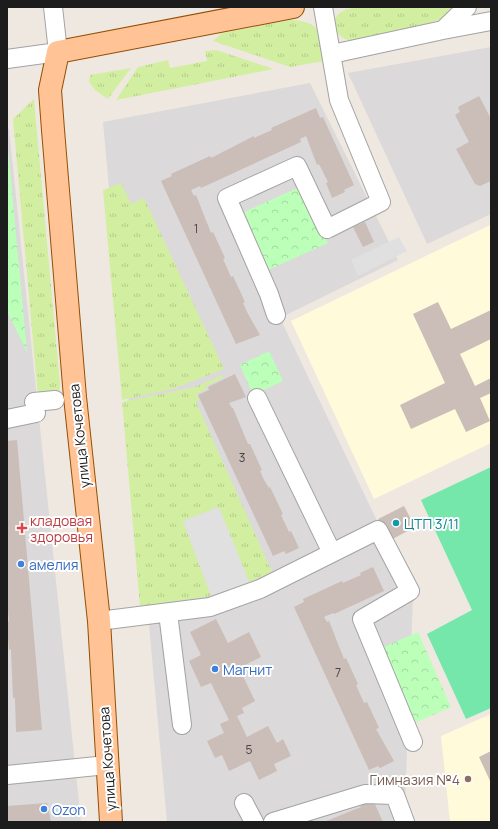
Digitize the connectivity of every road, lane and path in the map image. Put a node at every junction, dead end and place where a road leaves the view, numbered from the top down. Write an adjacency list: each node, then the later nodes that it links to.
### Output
1 (53, 7): 7 (street)
2 (293, 7): 7 (main road)
3 (323, 7): 8 (street)
4 (467, 7): 6 (street)
5 (491, 22): 6 (street)
6 (443, 30): 8 (street)
7 (58, 52): 9 (street); 16 (main road, улица Кочетова)
8 (332, 54): 10 (street)
9 (7, 59)
10 (276, 315)
11 (257, 398): 14 (street)
12 (55, 400): 13 (street)
13 (7, 419)
14 (332, 553): 15 (street); 18 (street)
15 (168, 613): 16 (street); 17 (street)
16 (99, 621): 19 (main road, улица Кочетова)
17 (182, 725)
18 (413, 742)
19 (107, 765): 20 (street); 22 (main road, улица Кочетова)
20 (7, 775)
21 (244, 803): 23 (street)
22 (112, 822)
23 (254, 822)
24 (273, 822): 25 (street)
25 (405, 822)

